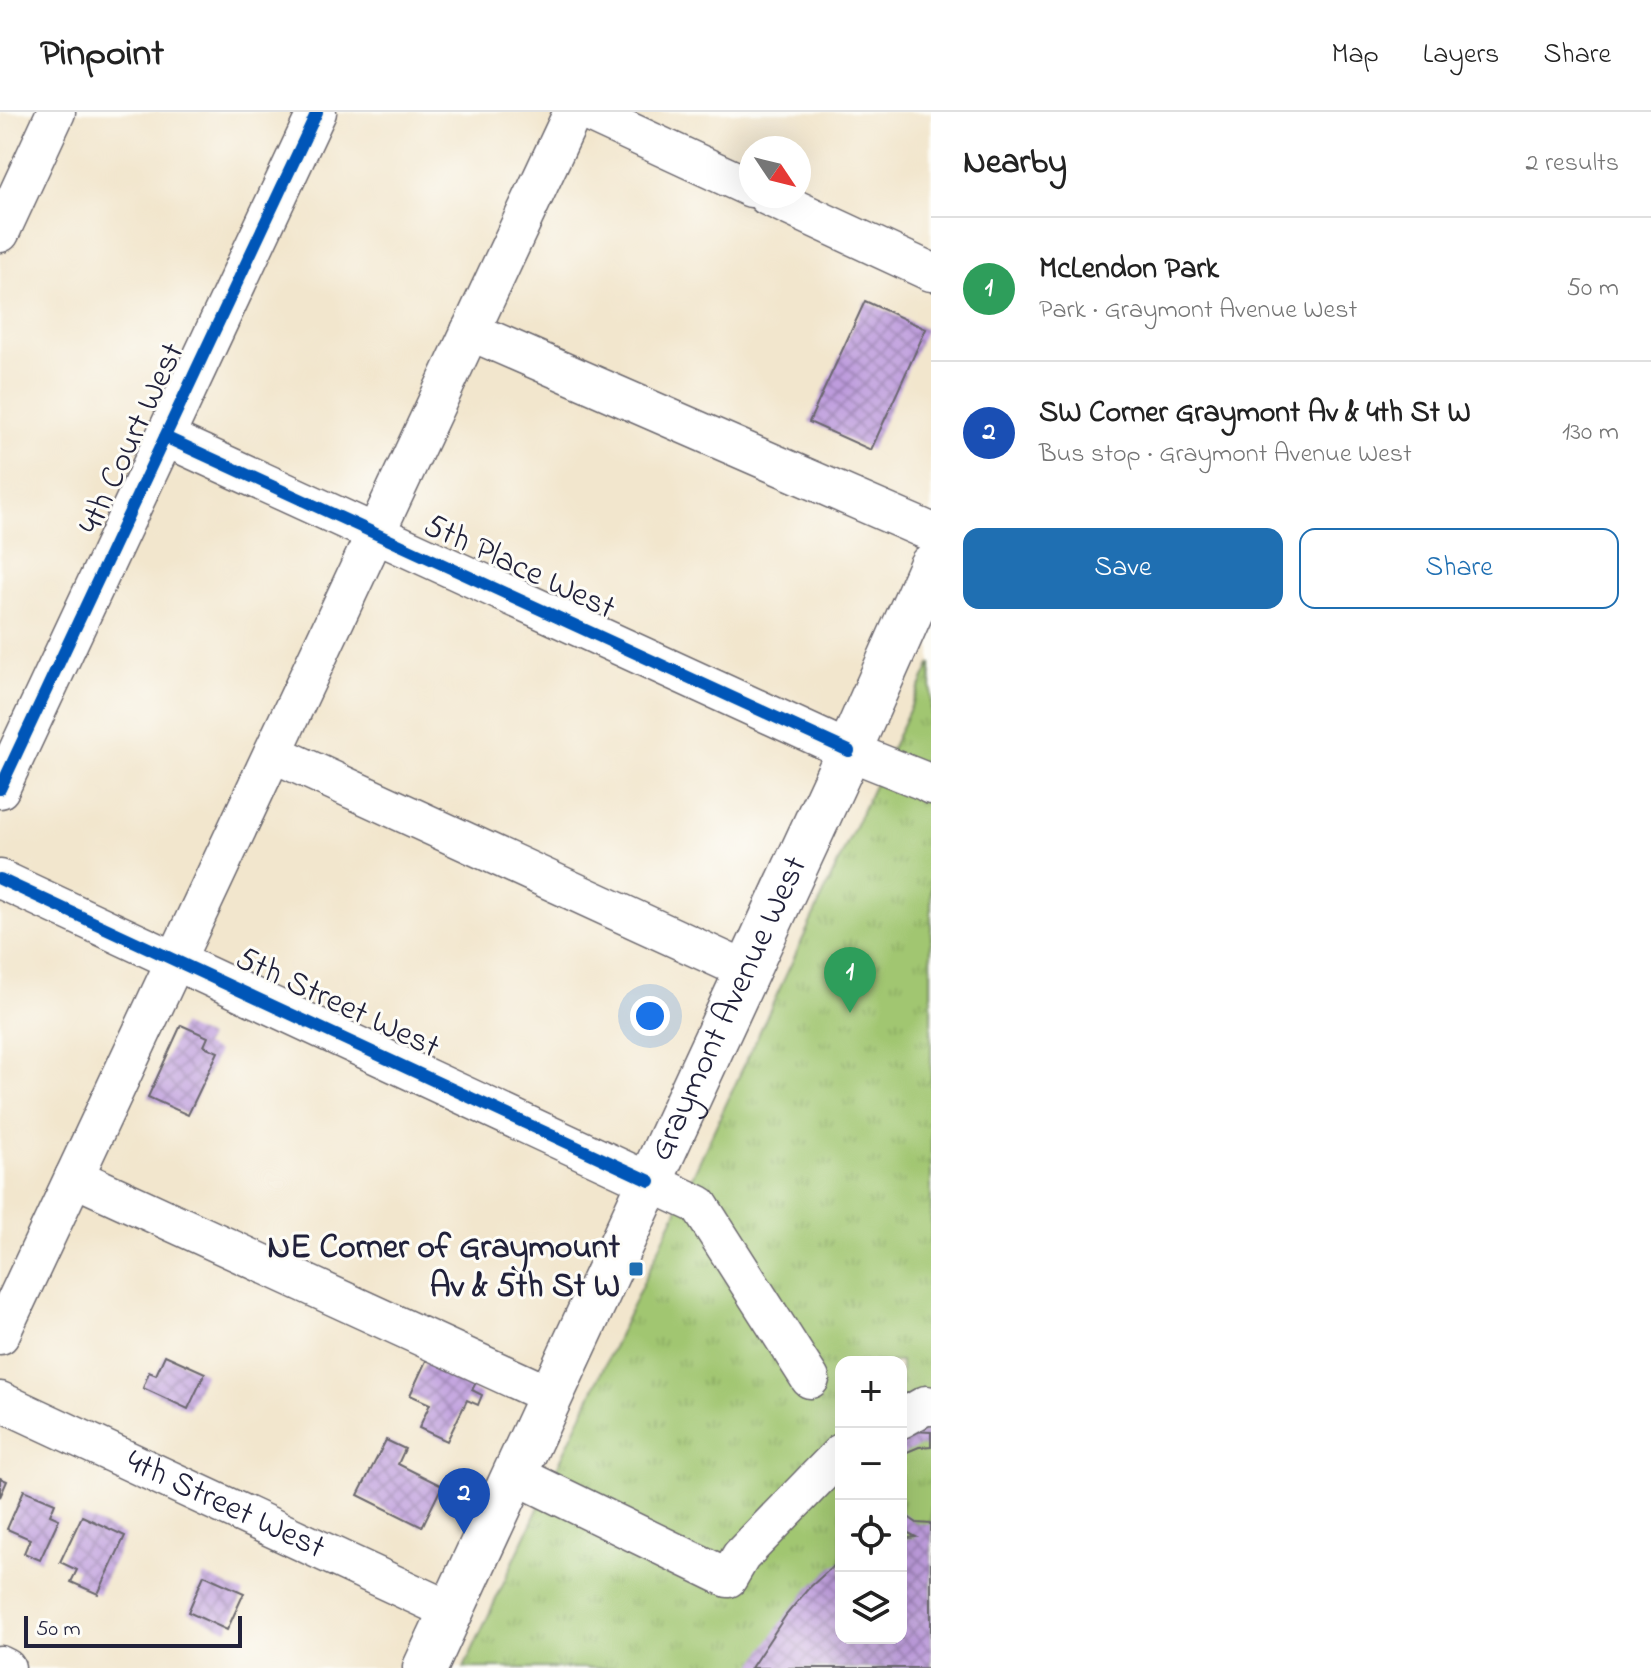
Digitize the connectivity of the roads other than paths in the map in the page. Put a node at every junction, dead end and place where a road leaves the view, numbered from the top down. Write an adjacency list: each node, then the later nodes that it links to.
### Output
1 (56, 112): 7 (street)
2 (317, 112): 10 (street, 4th Court West)
3 (573, 112): 9 (street)
4 (587, 112): 5 (street)
5 (739, 182)
6 (793, 208): 8 (street)
7 (0, 233)
8 (931, 272)
9 (470, 331): 11 (street); 12 (street)
10 (165, 437): 12 (street, 5th Place West); 14 (street, 4th Court West)
11 (931, 532)
12 (375, 533): 15 (street, 5th Place West); 16 (street)
13 (931, 566): 15 (main road, Graymont Avenue West)
14 (12, 730): 18 (street, 4th Court West)
15 (849, 751): 17 (street, 5th Place West); 21 (main road, Graymont Avenue West)
16 (273, 753): 20 (street); 21 (street)
17 (931, 785)
18 (0, 789)
19 (0, 879): 20 (street, 5th Street West)
20 (176, 960): 22 (street); 23 (street, 5th Street West)
21 (747, 971): 23 (main road, Graymont Avenue West)
22 (74, 1177): 24 (street); 26 (street)
23 (650, 1181): 25 (street, 5th Street West); 26 (main road, Graymont Avenue West)
24 (0, 1335)
25 (810, 1379)
26 (551, 1396): 31 (main road, Graymont Avenue West)
27 (0, 1401): 32 (street, 4th Street West)
28 (931, 1406): 29 (street)
29 (907, 1416)
30 (835, 1459): 31 (street)
31 (514, 1474): 32 (main road, Graymont Avenue West)
32 (451, 1611): 35 (main road, Graymont Avenue West)
33 (0, 1665): 34 (street)
34 (6, 1668)
35 (425, 1668)

